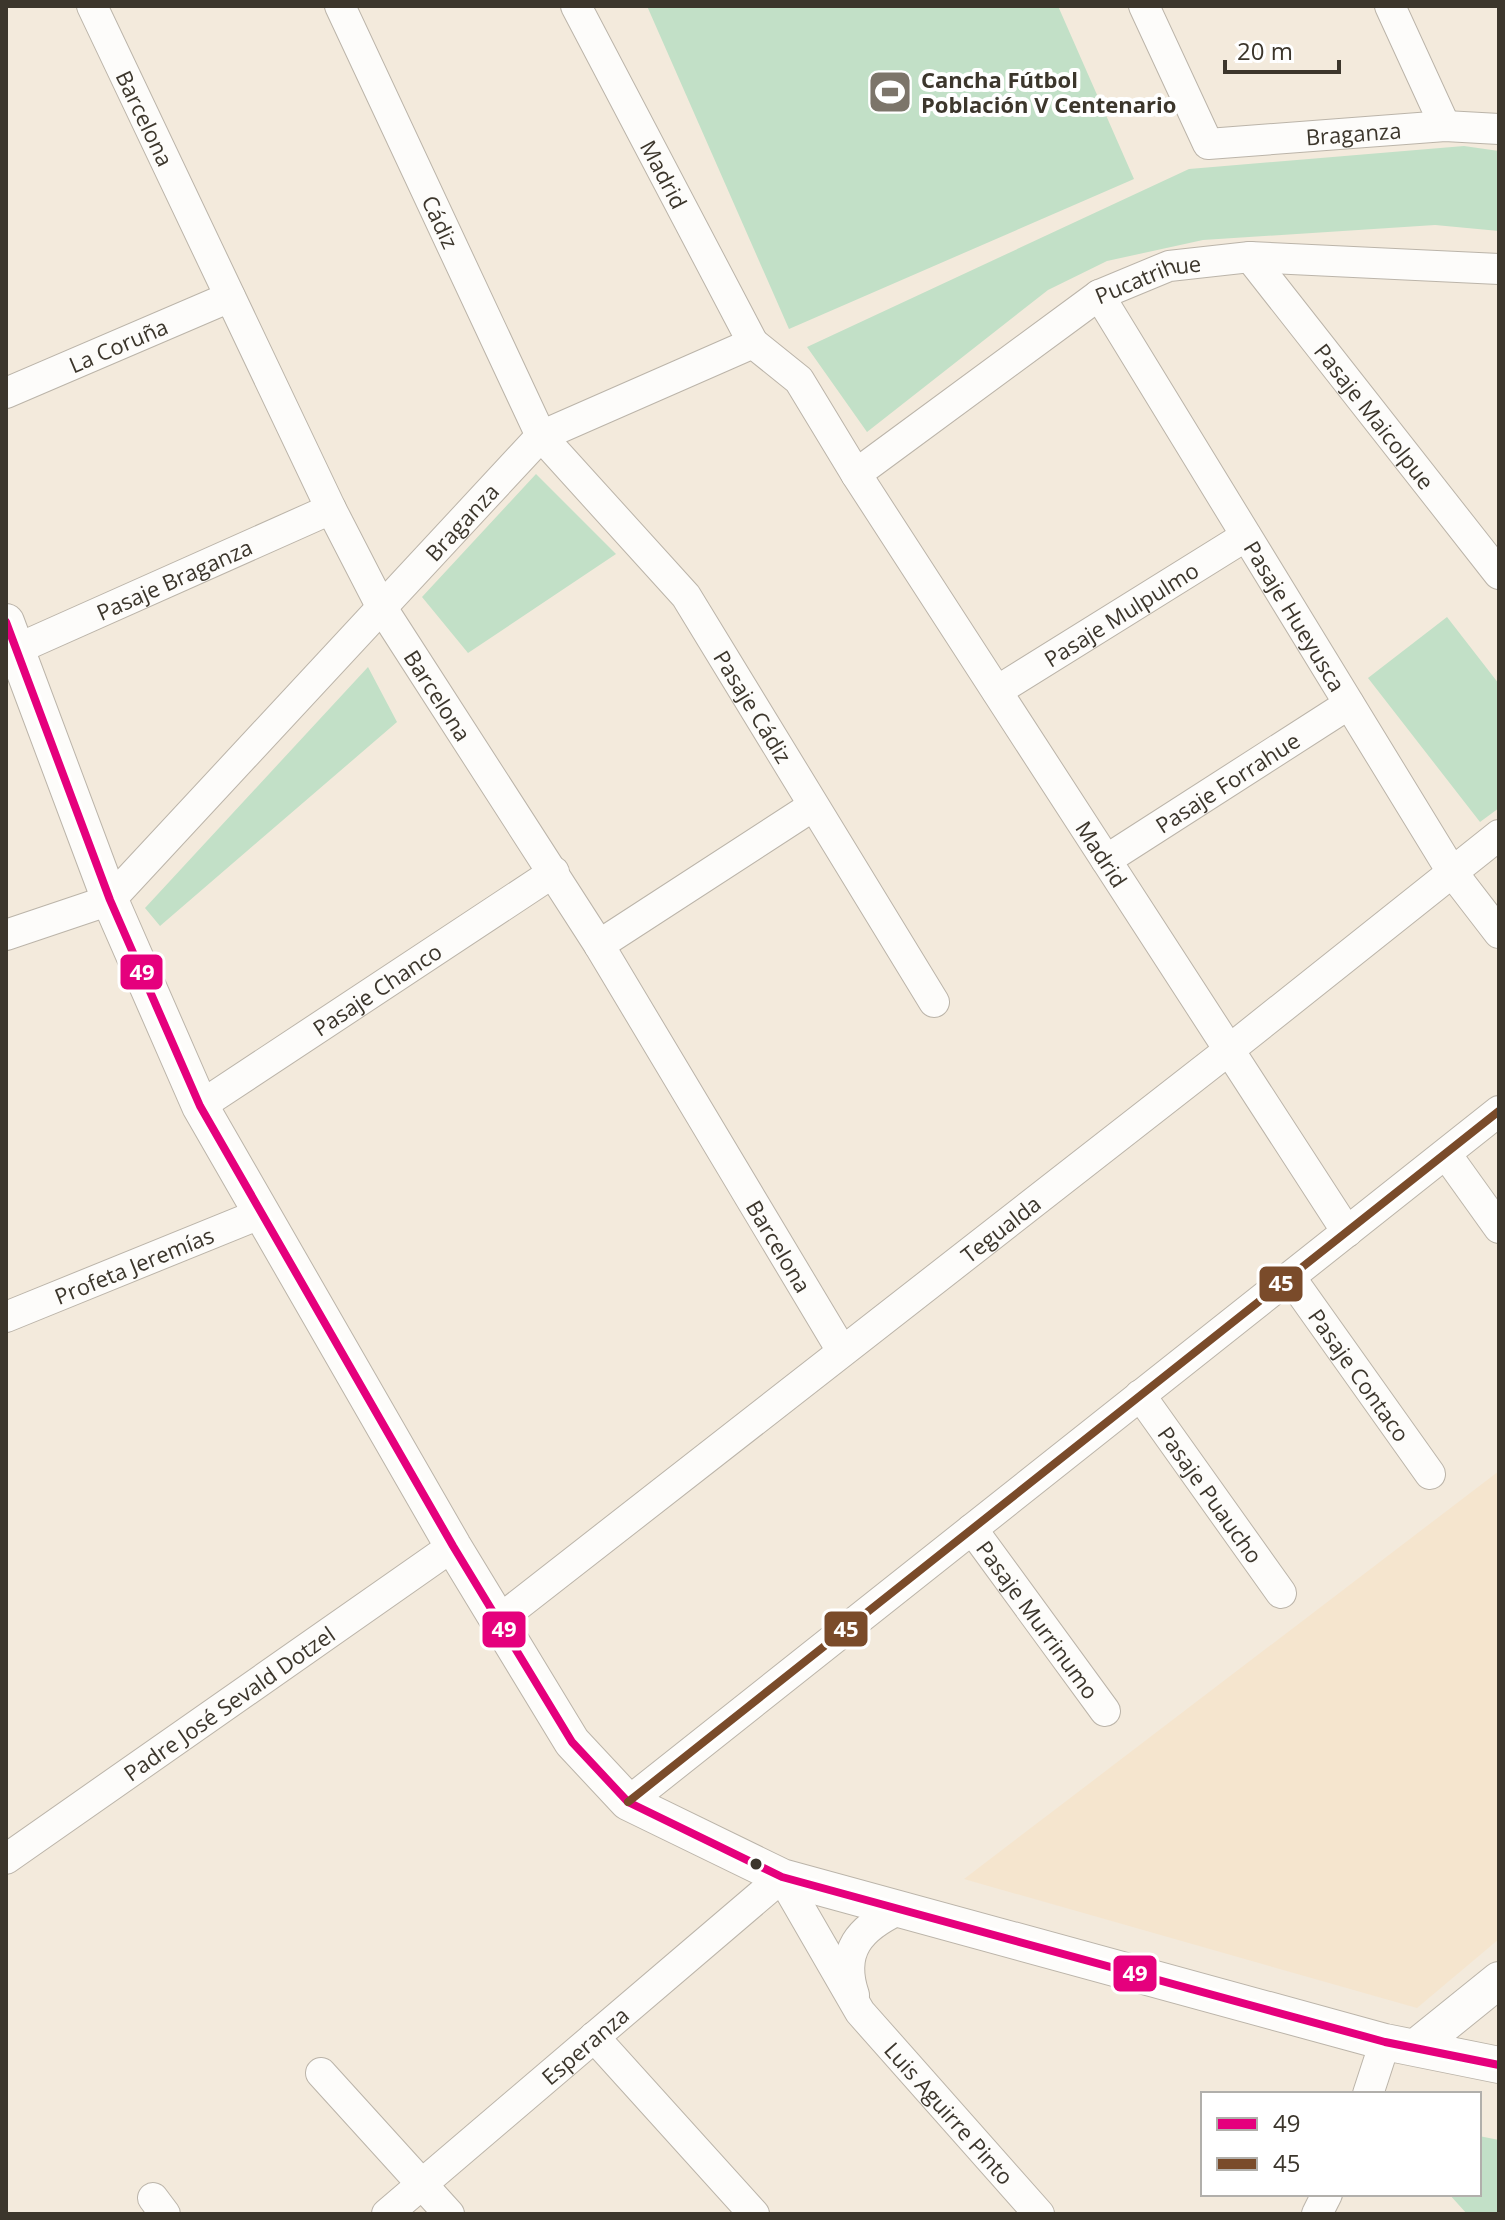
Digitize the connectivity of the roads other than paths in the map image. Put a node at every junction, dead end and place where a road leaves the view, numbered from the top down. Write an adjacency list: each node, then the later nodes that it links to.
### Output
1 (92, 6): 11 (street, Barcelona)
2 (340, 6): 14 (street, Cádiz)
3 (576, 6): 12 (street, Madrid)
4 (1144, 6): 6 (street, Braganza)
5 (1390, 6): 6 (street)
6 (1445, 126): 7 (street, Braganza)
7 (1499, 129)
8 (1250, 257): 9 (street, Pucatrihue); 10 (street, Pucatrihue); 18 (street, Pasaje Maicolpue)
9 (1499, 269)
10 (1099, 295): 15 (street, Pucatrihue); 17 (street, Pasaje Hueyusca)
11 (230, 297): 13 (street, La Coruña); 16 (street, Barcelona)
12 (753, 343): 14 (street, Braganza); 15 (street)
13 (6, 393)
14 (541, 436): 19 (street, Braganza); 23 (street, Pasaje Cádiz)
15 (856, 474): 21 (street, Madrid)
16 (331, 509): 19 (street, Barcelona); 20 (street, Pasaje Braganza)
17 (1246, 536): 21 (street, Pasaje Mulpulmo); 22 (street, Pasaje Hueyusca)
18 (1499, 574)
19 (382, 608): 26 (street, Barcelona); 28 (street, Braganza)
20 (11, 636): 28 (street)
21 (997, 691): 25 (street, Madrid)
22 (1349, 704): 25 (street, Pasaje Forrahue); 27 (street, Pasaje Hueyusca)
23 (813, 806): 31 (street); 32 (street, Pasaje Cádiz)
24 (1499, 835): 27 (street, Tegualda)
25 (1106, 860): 33 (street, Madrid)
26 (554, 872): 31 (street, Barcelona); 34 (street, Pasaje Chanco)
27 (1452, 872): 29 (street, Pasaje Hueyusca); 33 (street, Tegualda)
28 (110, 900): 30 (street); 34 (street)
29 (1499, 933)
30 (6, 935)
31 (599, 945): 42 (street, Barcelona)
32 (934, 1002)
33 (1229, 1050): 39 (street, Madrid); 42 (street, Tegualda)
34 (200, 1106): 37 (street)
35 (1499, 1111): 36 (street)
36 (1446, 1154): 38 (street); 39 (street)
37 (262, 1213): 41 (street, Profeta Jeremías); 46 (street)
38 (1499, 1228)
39 (1347, 1232): 40 (street)
40 (1290, 1277): 43 (street); 44 (street, Pasaje Contaco)
41 (6, 1317)
42 (842, 1351): 48 (street, Tegualda)
43 (1140, 1395): 45 (street); 47 (street, Pasaje Puaucho)
44 (1430, 1474)
45 (972, 1529): 49 (street, Pasaje Murrinumo); 50 (street)
46 (453, 1546): 48 (street); 51 (street, Padre José Sevald Dotzel)
47 (1281, 1593)
48 (499, 1620): 50 (street)
49 (1105, 1711)
50 (628, 1802): 52 (street)
51 (6, 1859)
52 (782, 1877): 53 (street); 55 (street, Luis Aguirre Pinto); 56 (street, Esperanza)
53 (898, 1910): 55 (street, Luis Aguirre Pinto); 57 (street)
54 (1499, 1980): 57 (street)
55 (860, 2012): 66 (street, Luis Aguirre Pinto)
56 (594, 2037): 61 (street, Esperanza); 65 (street)
57 (1400, 2045): 58 (street); 60 (street)
58 (1499, 2065)
59 (321, 2073): 61 (street)
60 (1369, 2092)
61 (422, 2184): 63 (street, Esperanza); 64 (street)
62 (1326, 2196): 67 (street)
63 (387, 2214)
64 (449, 2214)
65 (754, 2214)
66 (1039, 2214)
67 (1317, 2214)

